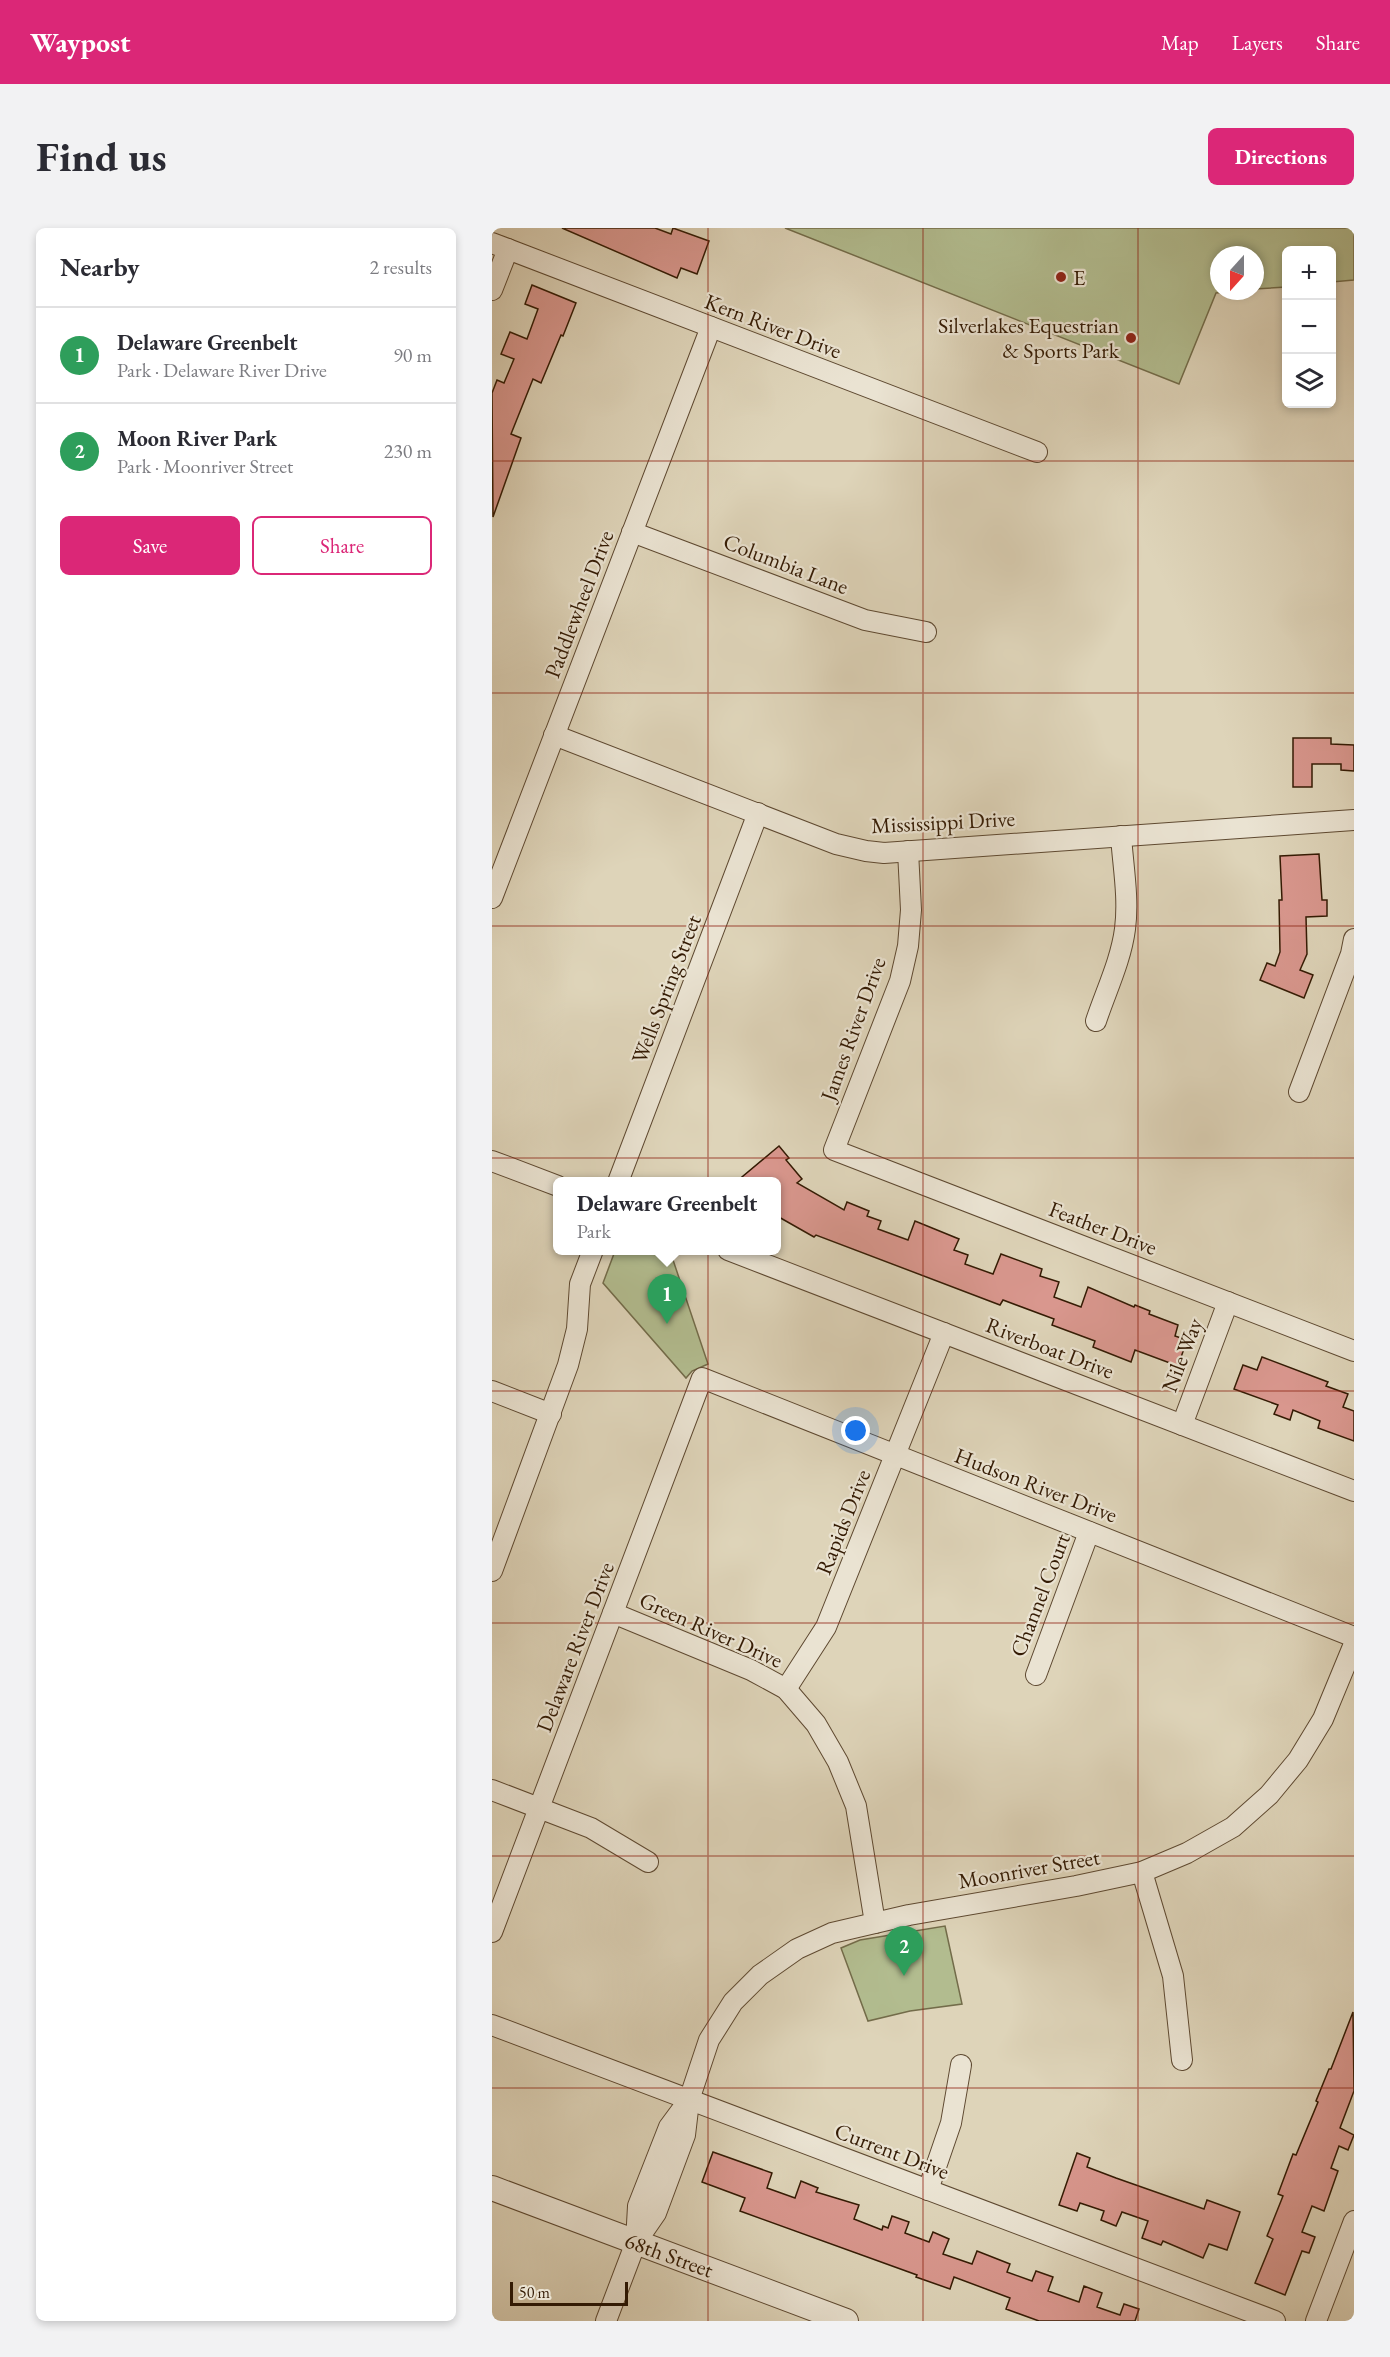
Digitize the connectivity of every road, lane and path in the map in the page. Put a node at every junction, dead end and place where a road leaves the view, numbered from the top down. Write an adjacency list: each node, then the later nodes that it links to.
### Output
1 (500, 246): 2 (street); 3 (street, Kern River Drive)
2 (492, 290)
3 (711, 327): 4 (street, Kern River Drive); 5 (street, Paddlewheel Drive)
4 (1037, 452)
5 (632, 532): 6 (street, Columbia Lane); 7 (street, Paddlewheel Drive)
6 (926, 632)
7 (554, 735): 8 (street, Mississippi Drive); 12 (street, Paddlewheel Drive)
8 (758, 813): 11 (street, Mississippi Drive); 18 (street, Wells Spring Street)
9 (1354, 819): 10 (street, Mississippi Drive)
10 (1121, 836): 11 (street, Mississippi Drive); 14 (street)
11 (908, 851): 16 (street, James River Drive)
12 (492, 898)
13 (1354, 939): 15 (street)
14 (1096, 1021)
15 (1299, 1092)
16 (834, 1150): 22 (street, Feather Drive)
17 (492, 1161): 19 (street)
18 (620, 1177)
19 (553, 1184)
20 (591, 1255): 27 (street)
21 (739, 1255): 23 (street, Riverboat Drive)
22 (1228, 1302): 24 (street, Feather Drive); 28 (street, Nile Way)
23 (944, 1333): 28 (street, Riverboat Drive); 29 (street, Rapids Drive)
24 (1354, 1351)
25 (702, 1378): 29 (street, Hudson River Drive); 33 (street, Delaware River Drive)
26 (492, 1391): 27 (street)
27 (551, 1414): 32 (street)
28 (1182, 1425): 30 (street, Riverboat Drive)
29 (895, 1456): 31 (street, Hudson River Drive); 37 (street, Rapids Drive)
30 (1354, 1491)
31 (1089, 1532): 34 (street, Hudson River Drive); 36 (street, Channel Court)
32 (492, 1571)
33 (613, 1613): 37 (street, Green River Drive); 39 (street, Delaware River Drive)
34 (1354, 1636)
35 (1354, 1644): 41 (street, Moonriver Street)
36 (1035, 1675)
37 (786, 1689): 42 (street, Green River Drive)
38 (492, 1790): 39 (street)
39 (539, 1808): 40 (street); 43 (street, Delaware River Drive)
40 (648, 1862)
41 (1142, 1872): 42 (street, Moonriver Street); 45 (street)
42 (875, 1923): 47 (street, Moonriver Street)
43 (492, 1932)
44 (492, 2025): 47 (street, Current Drive)
45 (1182, 2060)
46 (961, 2065): 49 (street)
47 (689, 2100): 49 (street, Current Drive); 51 (street, Moonriver Street)
48 (492, 2188): 51 (street, 68th Street)
49 (928, 2190): 54 (street, Current Drive)
50 (1354, 2221): 55 (street)
51 (636, 2242): 52 (street, Moonriver Street); 53 (street, 68th Street)
52 (606, 2321)
53 (846, 2321)
54 (1275, 2321)
55 (1316, 2321)

